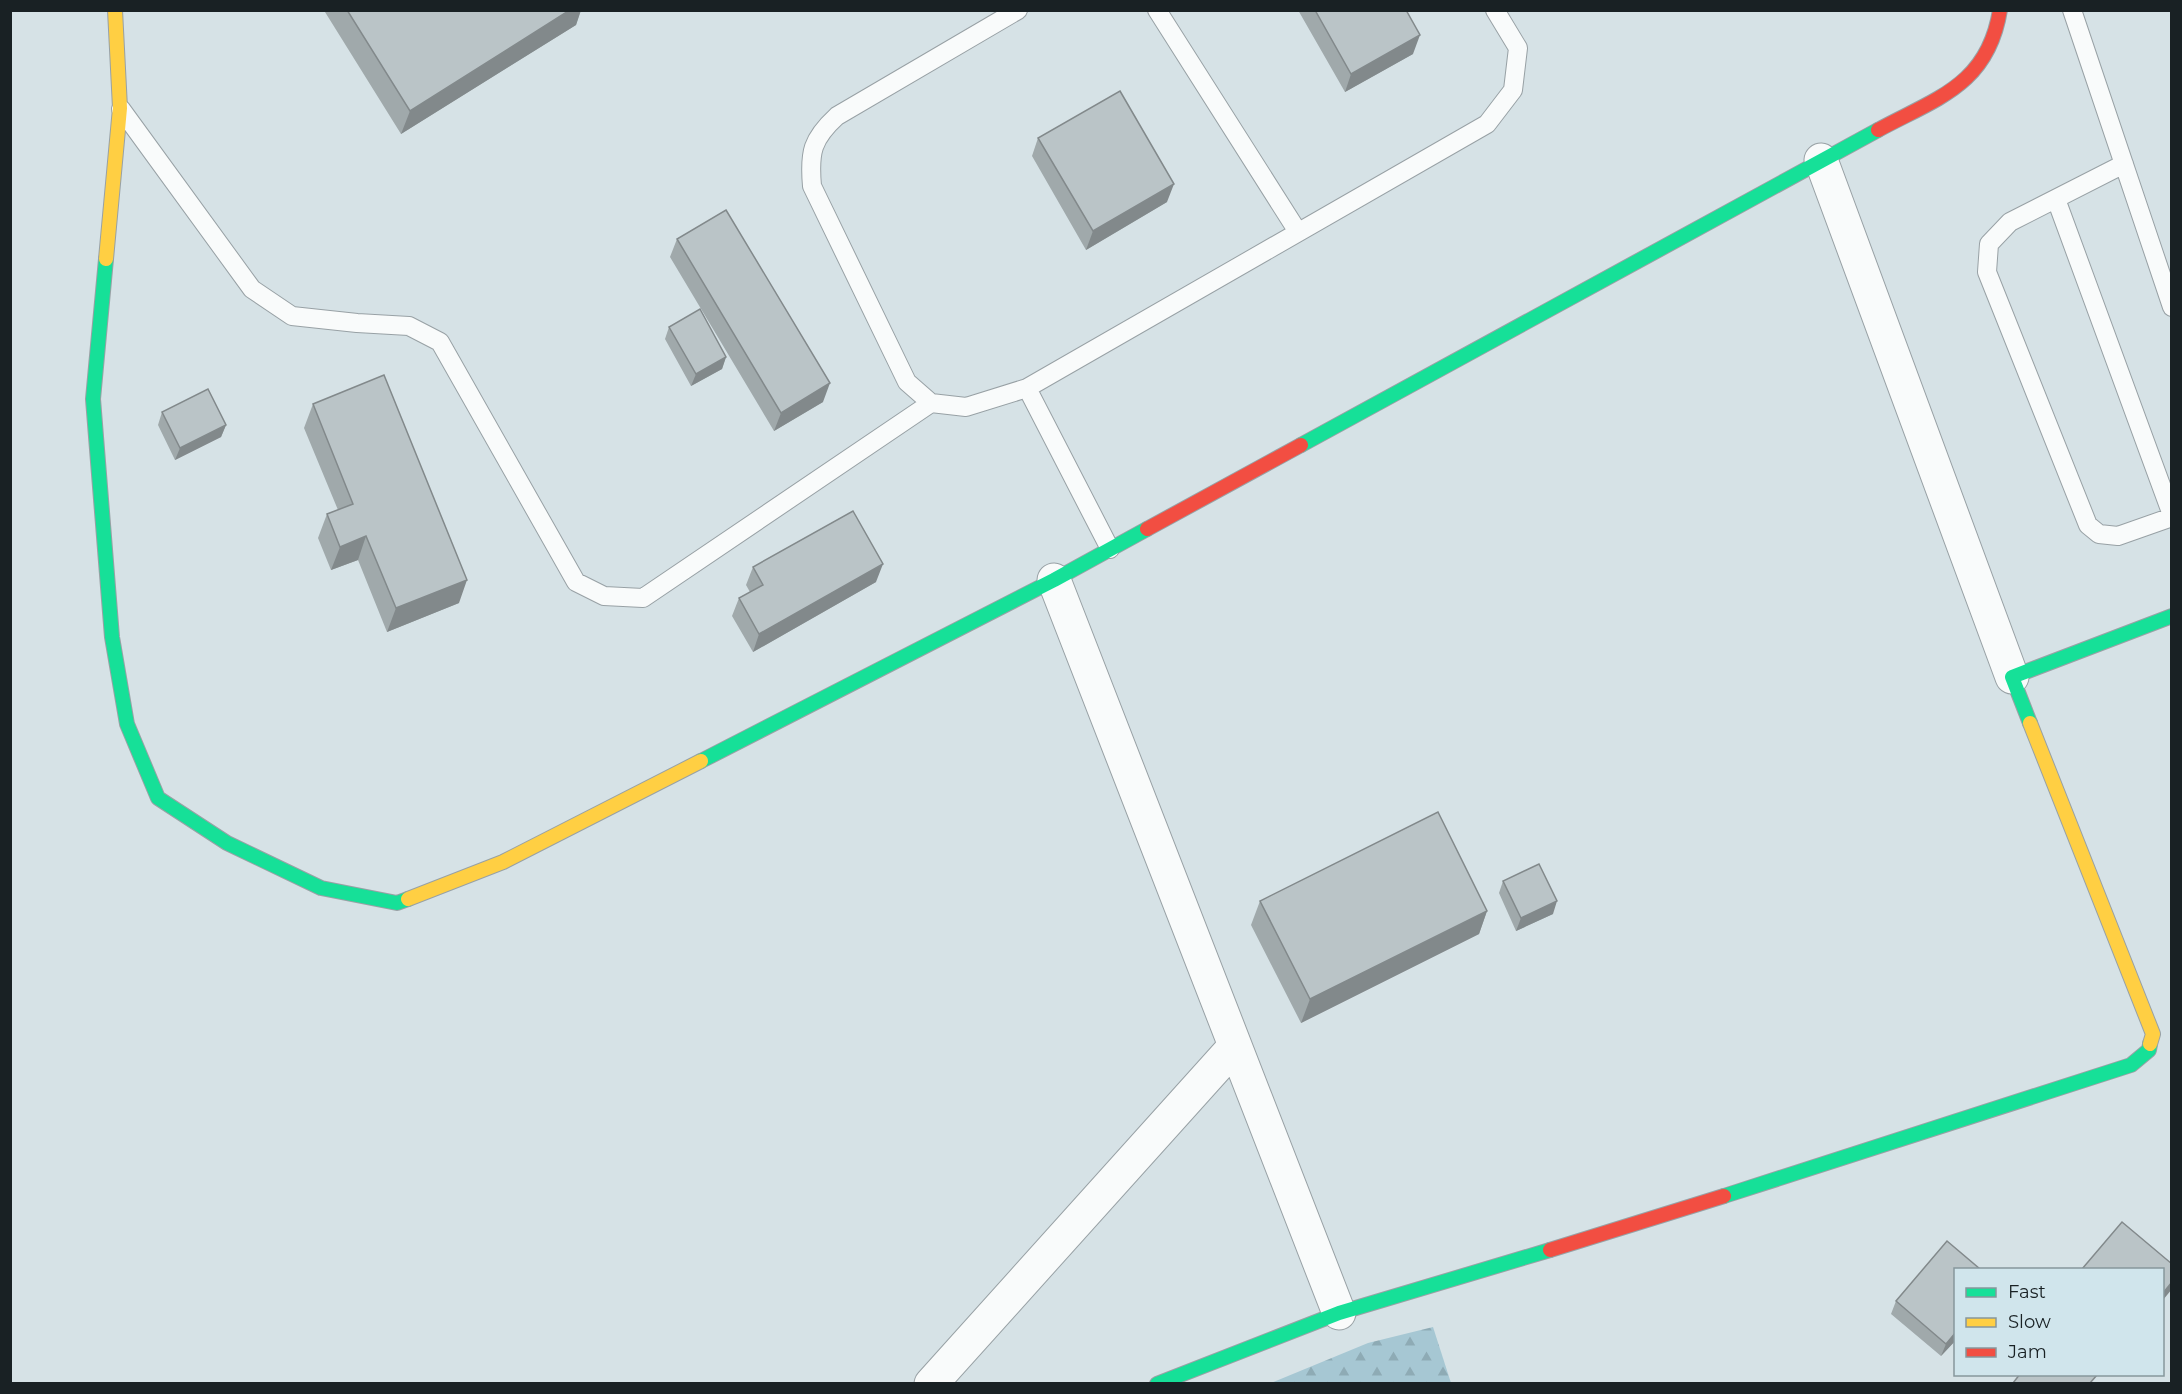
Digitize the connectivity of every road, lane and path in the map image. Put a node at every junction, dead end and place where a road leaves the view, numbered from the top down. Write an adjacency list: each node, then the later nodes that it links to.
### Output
1 (115, 10): 7 (street)
2 (1018, 10): 14 (lane)
3 (1157, 10): 11 (lane)
4 (1495, 10): 11 (lane)
5 (2000, 10): 8 (street)
6 (2072, 10): 9 (lane)
7 (120, 108): 14 (lane); 17 (street)
8 (1821, 160): 16 (street); 19 (street)
9 (2124, 164): 10 (lane); 12 (lane)
10 (2056, 199): 15 (lane); 15 (lane)
11 (1299, 232): 13 (lane)
12 (2172, 307)
13 (1027, 388): 14 (lane); 16 (lane)
14 (931, 403)
15 (2172, 516)
16 (1110, 549): 17 (street)
17 (1054, 580): 20 (street)
18 (2172, 616): 19 (street)
19 (2012, 677): 21 (street)
20 (1235, 1046): 21 (street); 22 (street)
21 (1339, 1313): 23 (street)
22 (931, 1383)
23 (1158, 1383)

